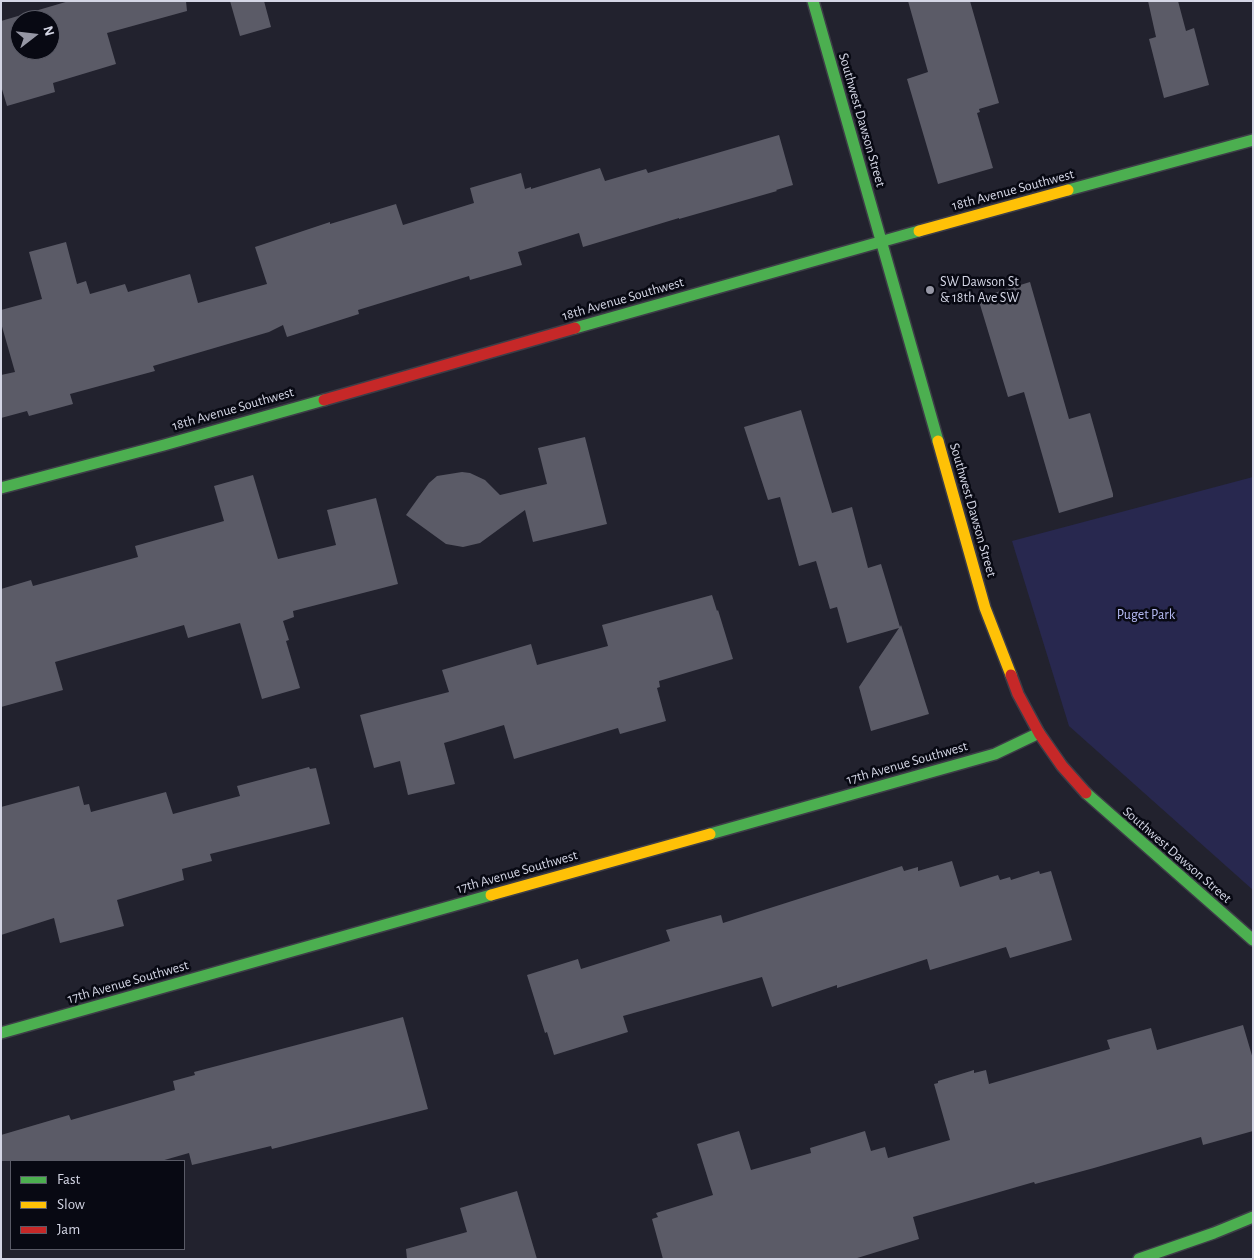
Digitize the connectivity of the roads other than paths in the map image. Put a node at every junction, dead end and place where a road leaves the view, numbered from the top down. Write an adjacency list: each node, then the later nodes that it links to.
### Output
1 (813, 1): 3 (street, Southwest Dawson Street)
2 (1253, 140): 3 (street, 18th Avenue Southwest)
3 (881, 241): 4 (street, 18th Avenue Southwest); 5 (street, Southwest Dawson Street)
4 (1, 488)
5 (1039, 733): 6 (street, Southwest Dawson Street); 7 (street, 17th Avenue Southwest)
6 (1253, 940)
7 (1, 1033)
8 (1253, 1217): 9 (street)
9 (1139, 1259)

